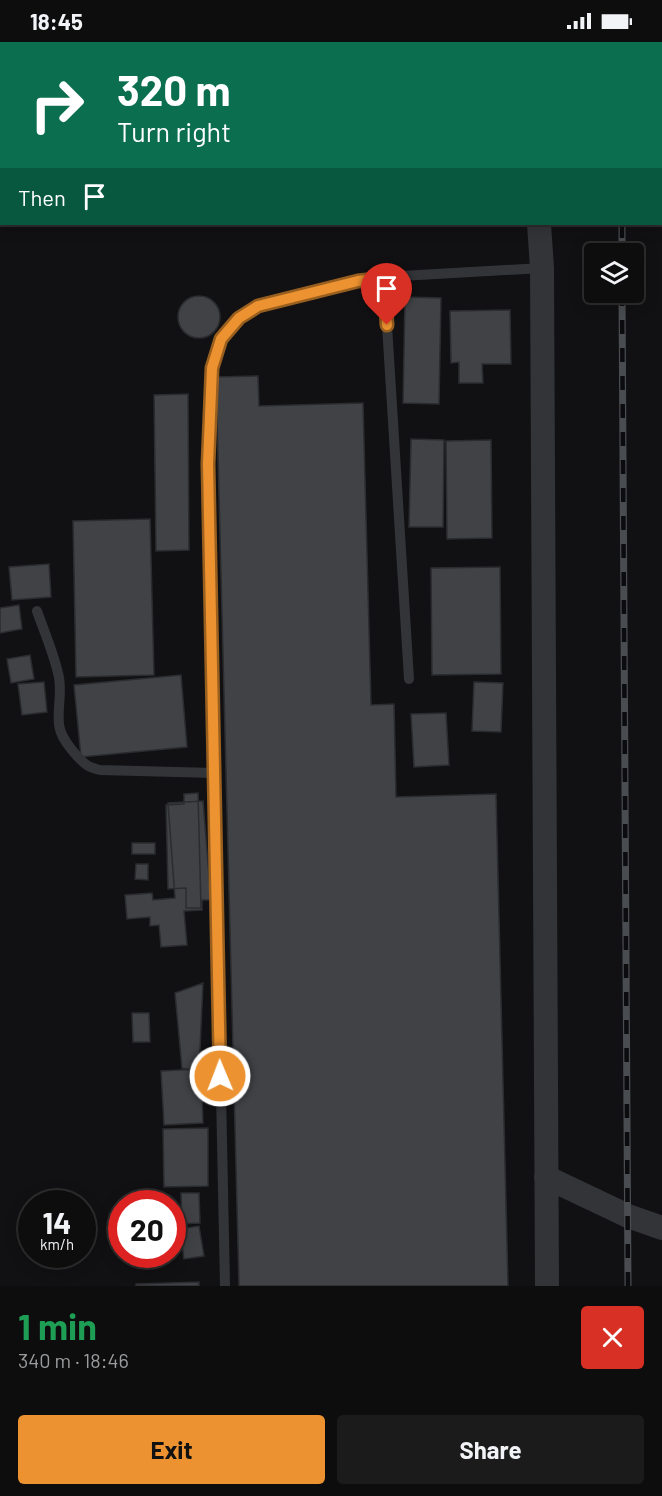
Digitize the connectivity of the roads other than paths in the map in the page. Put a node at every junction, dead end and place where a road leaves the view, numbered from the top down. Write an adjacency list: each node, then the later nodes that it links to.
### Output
1 (539, 225): 2 (street)
2 (542, 268): 3 (lane); 7 (street)
3 (384, 278): 5 (lane); 6 (lane)
4 (37, 610): 6 (lane)
5 (409, 679)
6 (214, 773): 9 (lane)
7 (546, 1177): 8 (street); 10 (street)
8 (662, 1228)
9 (225, 1286)
10 (547, 1286)

